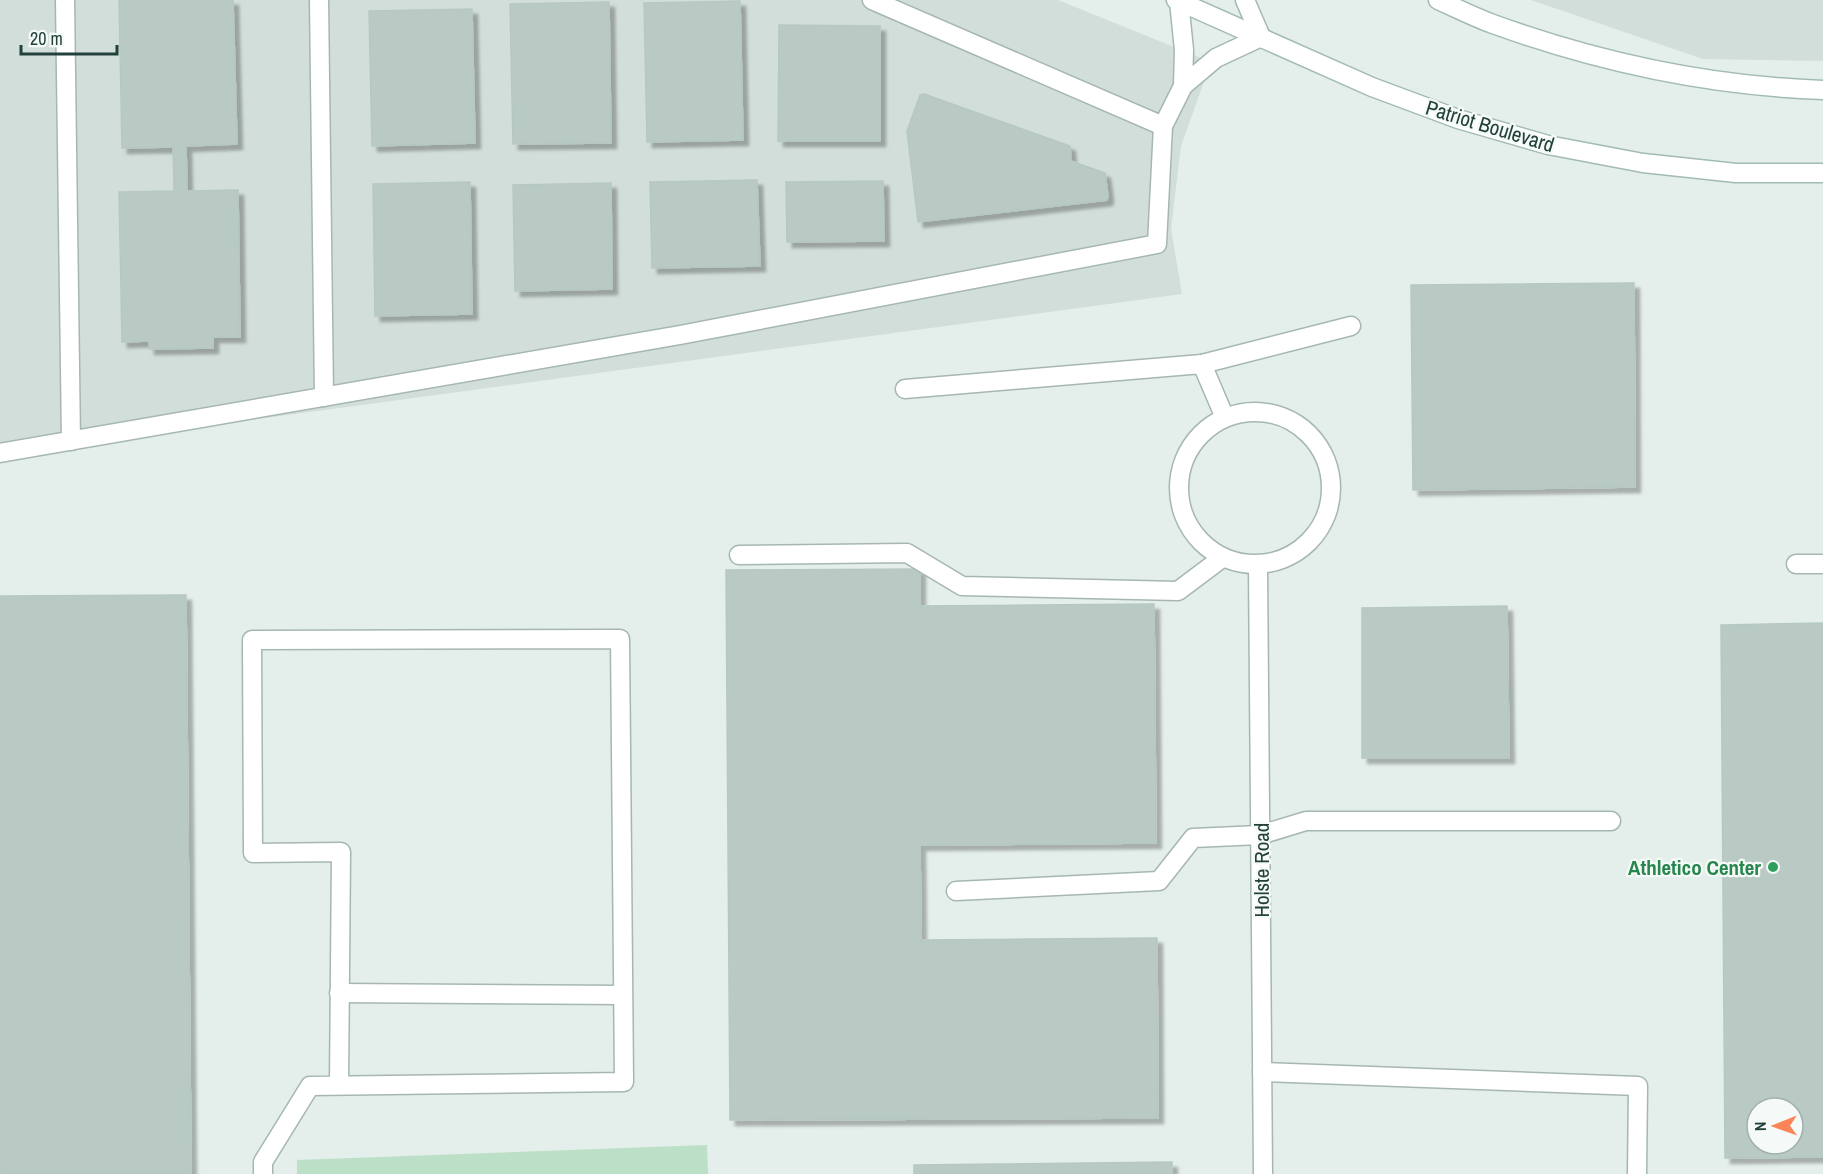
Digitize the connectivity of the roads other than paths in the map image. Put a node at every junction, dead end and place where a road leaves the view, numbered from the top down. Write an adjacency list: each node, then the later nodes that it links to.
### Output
1 (65, 0): 17 (main road)
2 (319, 0): 15 (main road)
3 (872, 0): 10 (main road)
4 (1245, 0): 7 (main road)
5 (1438, 0): 9 (main road)
6 (1178, 1): 7 (main road, Patriot Boulevard); 8 (main road)
7 (1261, 37): 8 (main road); 11 (main road, Patriot Boulevard)
8 (1183, 86): 10 (main road)
9 (1823, 90)
10 (1163, 126): 15 (main road)
11 (1823, 173)
12 (1351, 326): 13 (main road)
13 (1202, 364): 14 (main road); 16 (main road)
14 (905, 389)
15 (324, 397): 17 (main road)
16 (1225, 418): 20 (main road); 23 (main road)
17 (71, 441): 18 (main road)
18 (0, 453)
19 (739, 555): 20 (main road)
20 (1222, 558): 23 (main road)
21 (1796, 564): 22 (main road)
22 (1823, 564)
23 (1258, 566): 25 (main road, Holste Road)
24 (1611, 822): 25 (main road)
25 (1260, 835): 26 (main road); 29 (main road, Holste Road)
26 (956, 891)
27 (339, 993): 28 (main road); 28 (main road); 30 (main road)
28 (623, 994): 30 (main road)
29 (1262, 1072): 32 (main road, Holste Road); 33 (main road)
30 (339, 1085): 31 (main road)
31 (263, 1174)
32 (1263, 1174)
33 (1637, 1174)

